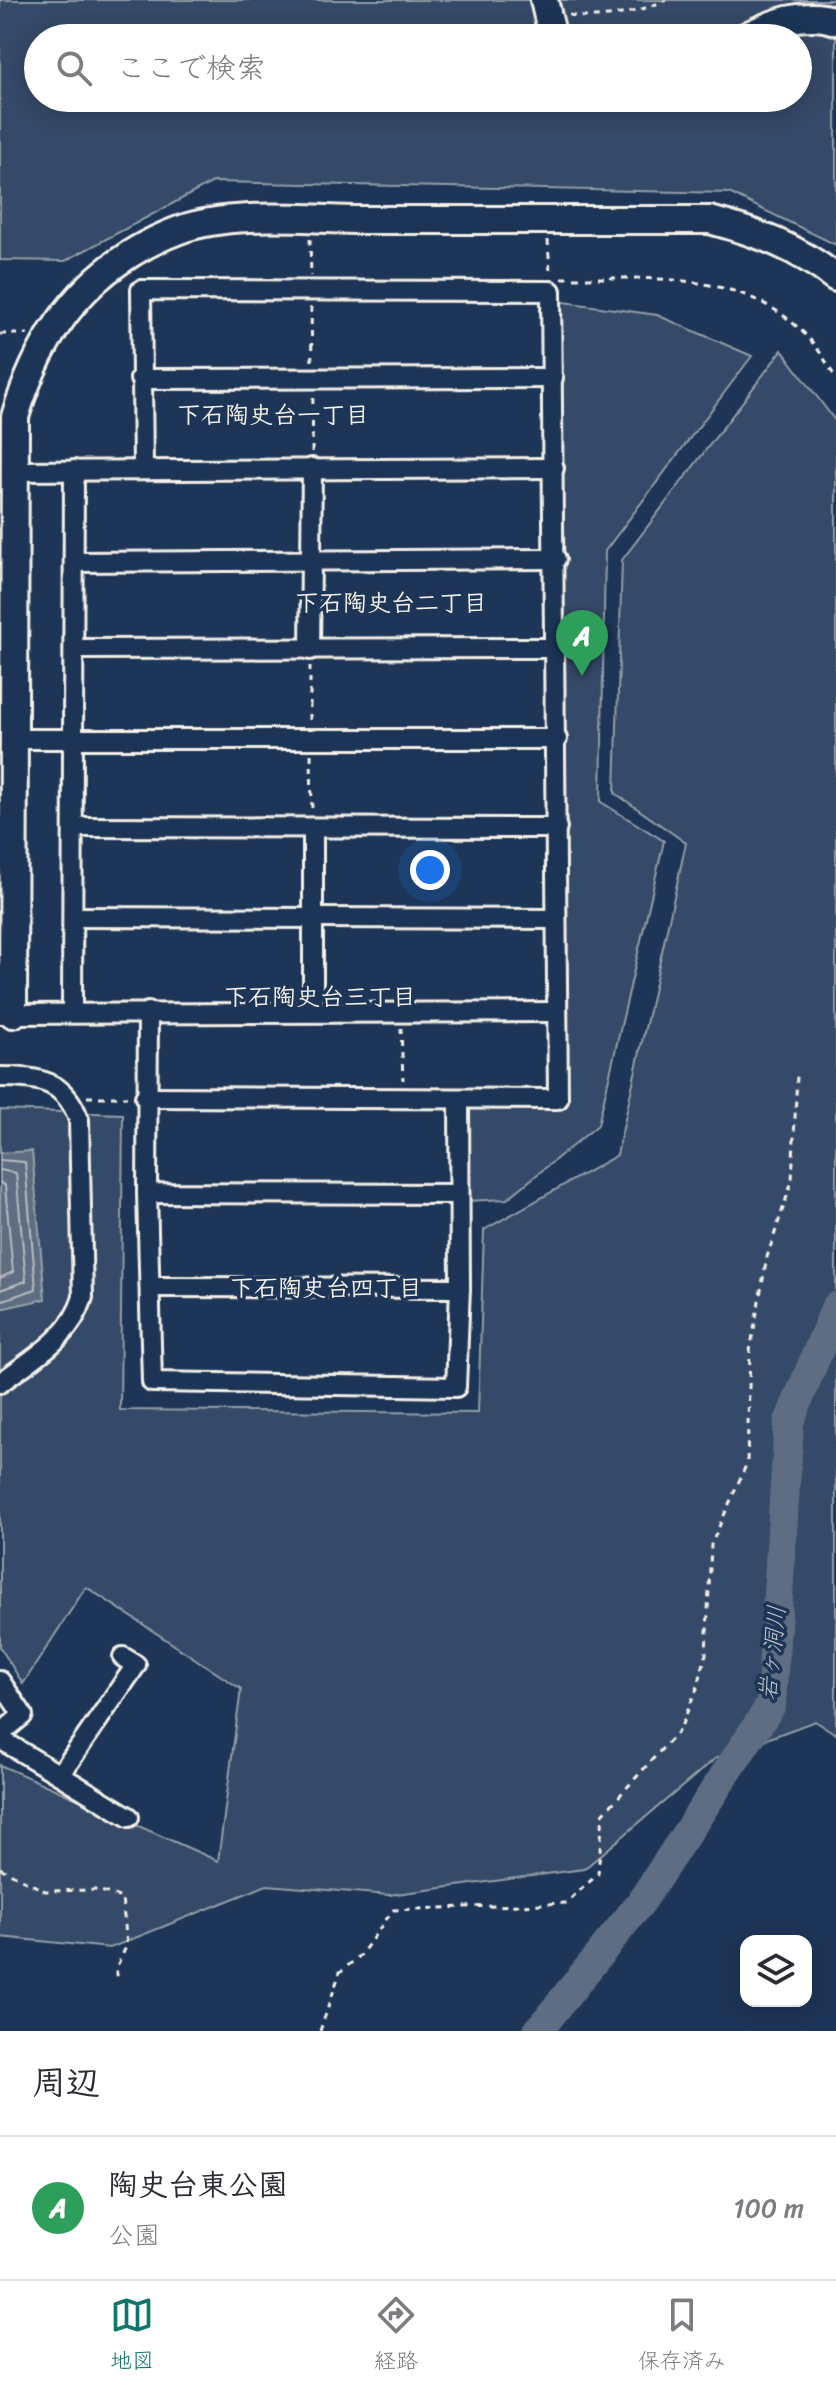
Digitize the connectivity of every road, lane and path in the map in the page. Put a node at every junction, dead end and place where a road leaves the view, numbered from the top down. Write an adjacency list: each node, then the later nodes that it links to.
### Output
1 (666, 0): 2 (path)
2 (545, 5)
3 (836, 21): 4 (street)
4 (771, 24)
5 (310, 219): 6 (street); 8 (path); 10 (street)
6 (547, 220): 7 (street); 13 (path)
7 (836, 278)
8 (311, 290): 11 (path); 12 (street); 14 (street)
9 (0, 334): 10 (path)
10 (48, 335): 19 (street)
11 (313, 378): 12 (street); 14 (street); 16 (path)
12 (553, 378): 17 (street)
13 (836, 378)
14 (140, 379): 15 (street)
15 (143, 468): 16 (street); 18 (street)
16 (312, 468): 17 (street); 20 (street)
17 (554, 468): 21 (street)
18 (74, 470): 19 (street); 23 (street)
19 (14, 471): 22 (street)
20 (311, 559): 21 (street); 23 (street); 26 (street)
21 (556, 559): 24 (street)
22 (6, 562): 27 (street)
23 (74, 562): 25 (street)
24 (556, 648): 26 (street); 29 (street)
25 (75, 649): 26 (street); 28 (street)
26 (310, 650)
27 (13, 739): 28 (street); 33 (street)
28 (74, 739): 29 (street); 30 (street)
29 (557, 739): 32 (street)
30 (74, 827): 31 (street); 34 (street)
31 (313, 828): 32 (street); 35 (street)
32 (557, 828): 36 (street)
33 (6, 829): 42 (street)
34 (73, 917): 35 (street); 41 (street)
35 (313, 918): 36 (street); 38 (street)
36 (556, 919): 40 (street)
37 (148, 1012): 38 (street); 41 (street); 45 (street)
38 (313, 1012): 39 (street)
39 (401, 1012): 40 (street); 47 (path)
40 (557, 1012): 48 (street)
41 (72, 1013): 42 (street)
42 (6, 1014)
43 (797, 1075): 61 (path)
44 (0, 1077): 46 (street)
45 (145, 1097): 46 (path); 47 (street); 49 (street)
46 (71, 1098): 53 (street)
47 (403, 1099): 48 (street)
48 (459, 1100): 50 (street)
49 (147, 1193): 50 (street); 51 (street)
50 (459, 1194): 52 (street)
51 (150, 1287): 52 (street); 52 (street)
52 (460, 1288)
53 (0, 1383)
54 (123, 1657): 57 (street)
55 (0, 1681): 56 (street)
56 (0, 1736): 57 (street)
57 (60, 1775): 58 (street)
58 (129, 1817)
59 (0, 1868): 60 (path)
60 (118, 1981)
61 (320, 2031)

